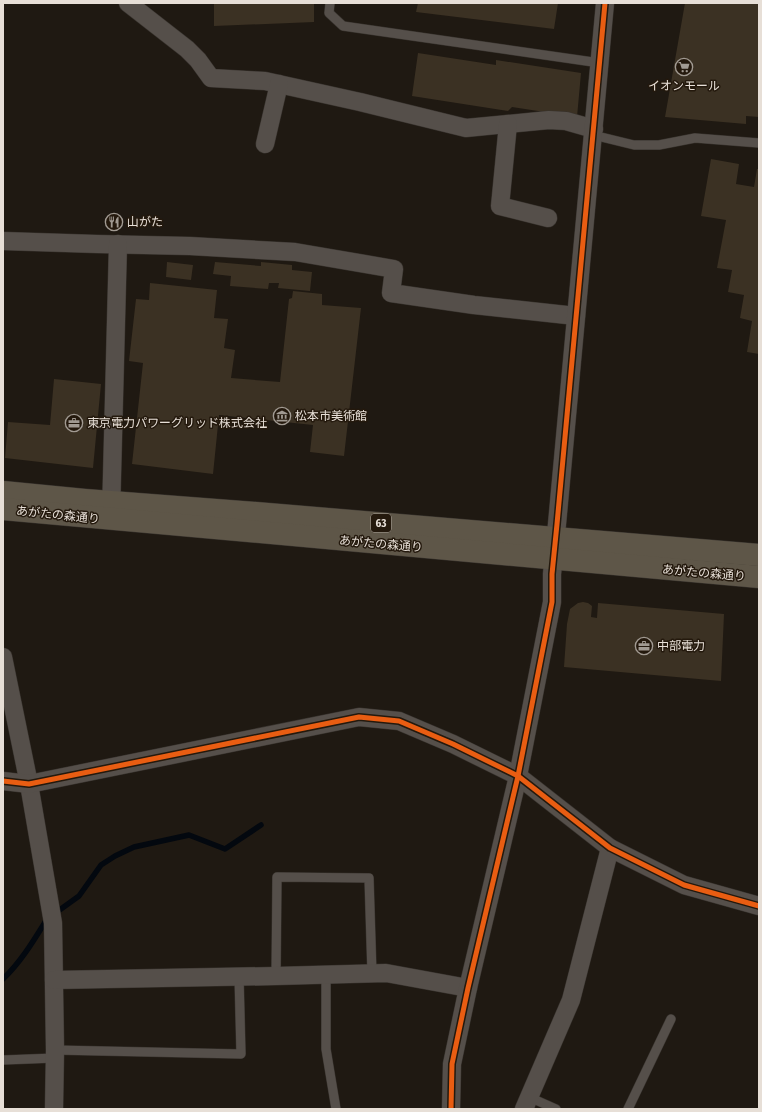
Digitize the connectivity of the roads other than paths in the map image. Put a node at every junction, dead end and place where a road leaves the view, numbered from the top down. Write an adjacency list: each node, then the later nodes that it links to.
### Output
1 (128, 3): 5 (street)
2 (330, 3): 4 (lane)
3 (606, 3): 4 (street)
4 (600, 64): 7 (street)
5 (279, 84): 6 (street); 9 (street)
6 (508, 124): 7 (street); 10 (street)
7 (594, 132): 8 (lane); 13 (street)
8 (759, 143)
9 (265, 144)
10 (548, 218)
11 (3, 241): 12 (street)
12 (118, 244): 13 (street); 16 (street)
13 (576, 316): 17 (street)
14 (3, 492): 16 (main road, あがたの森通り / 63)
15 (3, 509): 16 (main road, あがたの森通り / 63)
16 (111, 511): 17 (main road, あがたの森通り / 63); 19 (main road, あがたの森通り / 63)
17 (556, 538): 18 (main road, あがたの森通り / 63); 19 (street)
18 (759, 555)
19 (553, 560): 20 (main road, あがたの森通り / 63); 22 (street)
20 (759, 577)
21 (3, 657): 24 (street)
22 (518, 776): 24 (street); 25 (street); 32 (street)
23 (3, 780): 24 (street)
24 (29, 784): 31 (street)
25 (610, 848): 26 (street); 36 (street)
26 (759, 906)
27 (372, 974): 28 (street); 30 (lane); 32 (street)
28 (326, 975): 30 (street); 38 (lane)
29 (239, 976): 30 (street); 31 (street); 34 (lane)
30 (276, 976)
31 (54, 980): 34 (street)
32 (468, 988): 39 (street)
33 (671, 1019): 41 (lane)
34 (55, 1054): 35 (lane); 37 (street)
35 (3, 1060)
36 (527, 1103): 40 (lane)
37 (54, 1109)
38 (336, 1109)
39 (451, 1109)
40 (556, 1109)
41 (628, 1109)

